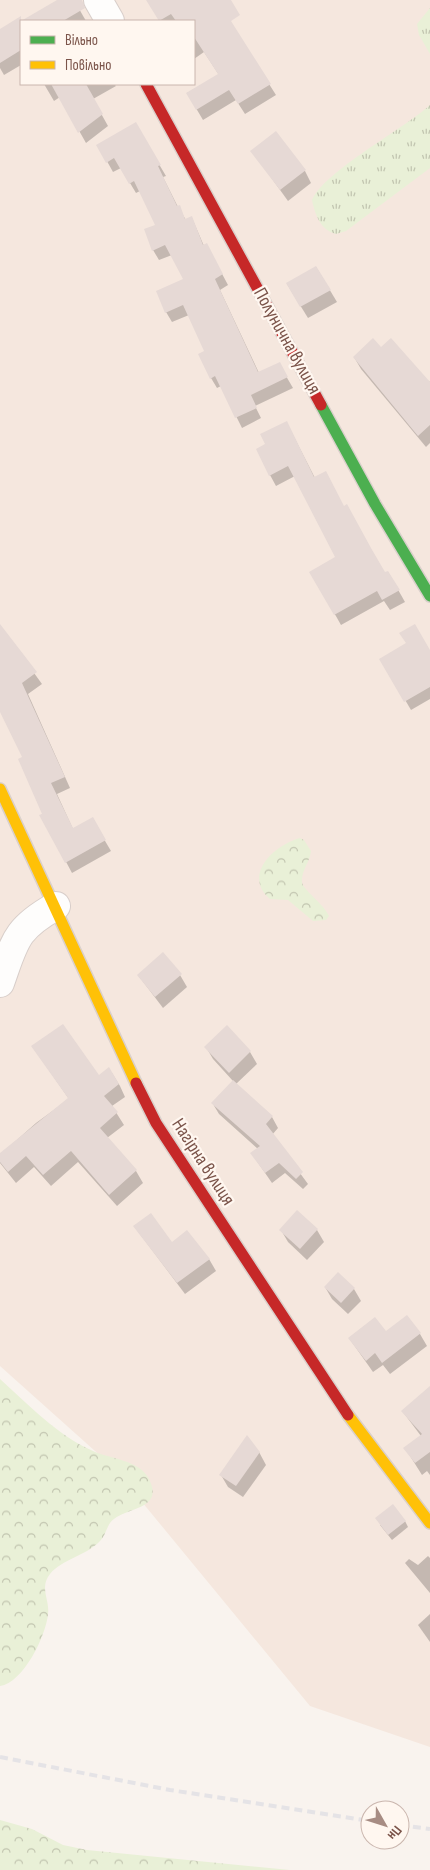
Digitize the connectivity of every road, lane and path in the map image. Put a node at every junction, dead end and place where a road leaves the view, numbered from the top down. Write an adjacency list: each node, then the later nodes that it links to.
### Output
1 (98, 0): 2 (street)
2 (109, 20)
3 (147, 85): 4 (street, Полунична вулиця)
4 (430, 596)
5 (0, 789): 6 (street, Нагірна вулиця)
6 (56, 906): 7 (street); 8 (street, Нагірна вулиця)
7 (0, 983)
8 (430, 1523)

